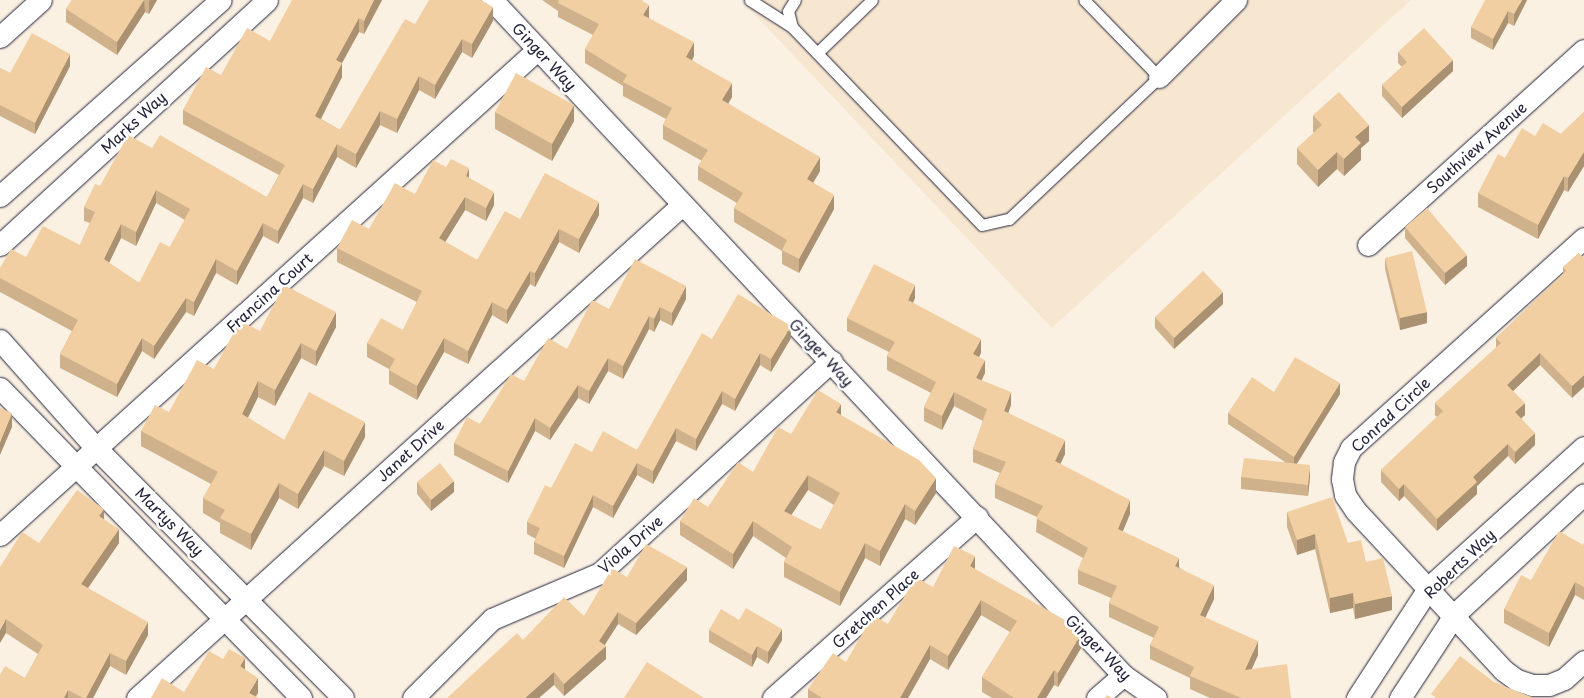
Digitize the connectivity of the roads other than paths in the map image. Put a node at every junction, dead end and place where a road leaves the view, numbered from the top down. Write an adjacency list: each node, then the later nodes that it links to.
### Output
1 (41, 0): 11 (street)
2 (221, 0): 16 (street)
3 (267, 0): 19 (street, Marks Way)
4 (492, 0): 12 (street, Ginger Way)
5 (750, 0): 10 (lane)
6 (795, 0): 10 (lane)
7 (872, 0): 14 (lane)
8 (1084, 0): 15 (lane)
9 (1236, 0): 15 (street)
10 (792, 27): 14 (lane)
11 (0, 37)
12 (538, 49): 17 (street, Ginger Way); 25 (street, Francina Court)
13 (1584, 50): 20 (street, Southview Avenue)
14 (816, 53): 15 (lane)
15 (1159, 77)
16 (0, 196)
17 (683, 204): 22 (street, Ginger Way); 31 (street, Janet Drive)
18 (1584, 238): 30 (street, Conrad Circle)
19 (0, 245)
20 (1368, 245)
21 (0, 340): 25 (street, Martys Way)
22 (831, 362): 28 (street, Ginger Way); 39 (street, Viola Drive)
23 (0, 388): 26 (street, Martys Way)
24 (1584, 447): 30 (street, Roberts Way)
25 (96, 448): 26 (street, Francina Court); 31 (street, Martys Way)
26 (75, 467): 29 (street, Francina Court); 33 (street, Martys Way)
27 (1584, 494): 32 (street)
28 (977, 517): 35 (street, Ginger Way); 40 (street, Gretchen Place)
29 (0, 535)
30 (1429, 588): 32 (street, Conrad Circle); 43 (street, Roberts Way)
31 (247, 597): 33 (street, Janet Drive); 38 (street, Martys Way)
32 (1455, 614): 34 (street, Conrad Circle); 44 (street)
33 (224, 619): 36 (street, Janet Drive); 37 (street, Martys Way)
34 (1584, 661)
35 (1123, 675): 41 (street); 42 (street, Ginger Way)
36 (137, 698)
37 (302, 698)
38 (343, 698)
39 (413, 698)
40 (773, 698)
41 (1097, 698)
42 (1156, 698)
43 (1357, 698)
44 (1400, 698)

